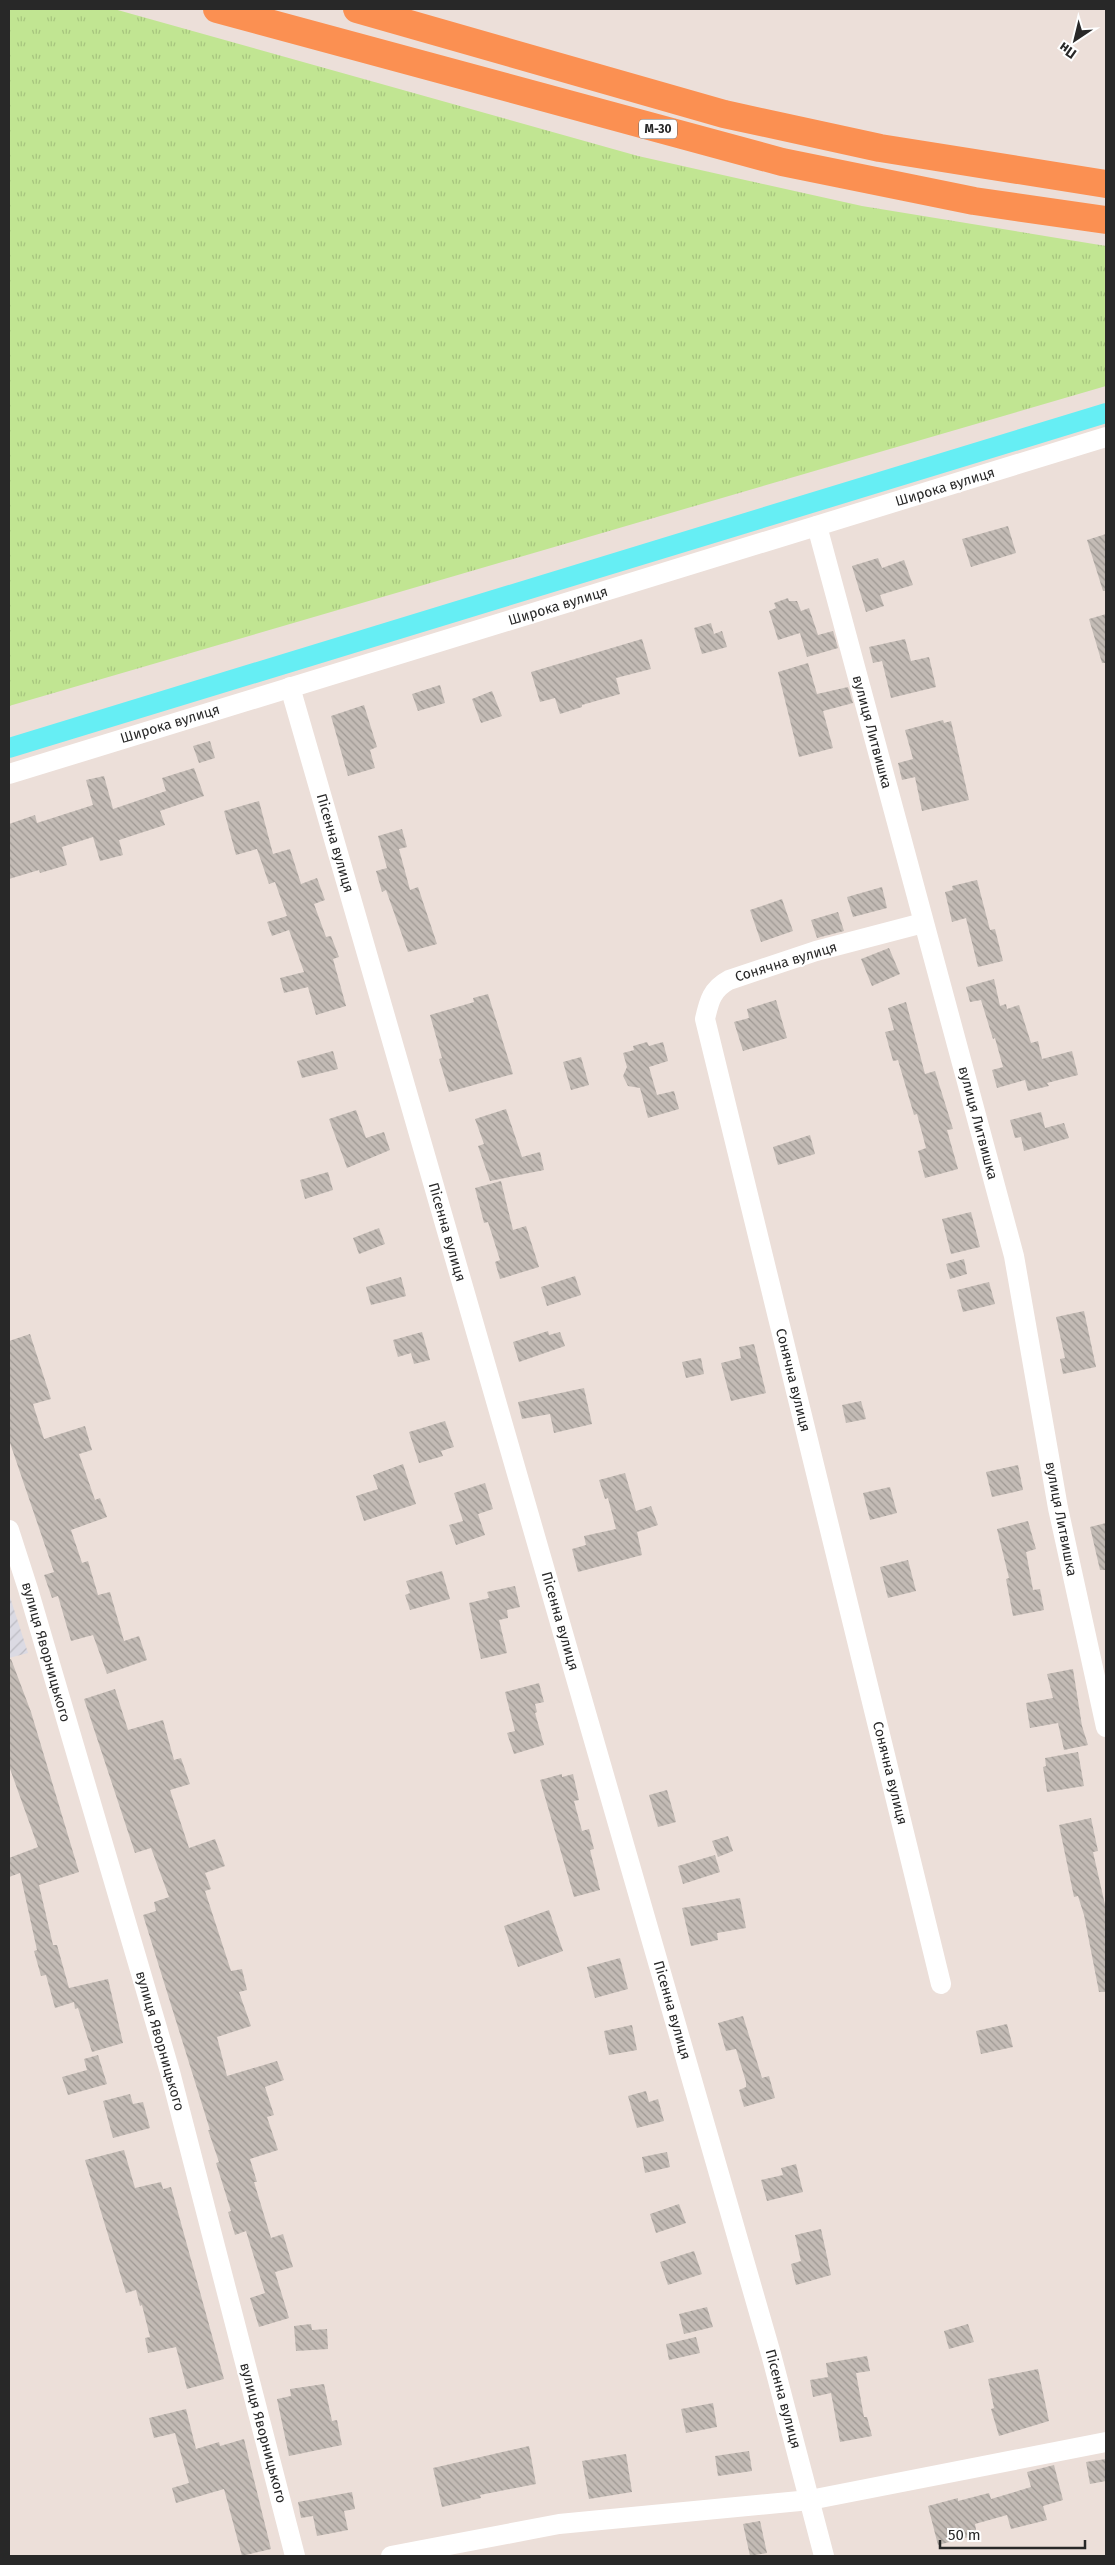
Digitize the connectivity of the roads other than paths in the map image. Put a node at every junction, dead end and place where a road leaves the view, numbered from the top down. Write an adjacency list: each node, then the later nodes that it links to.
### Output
1 (216, 9): 4 (highway, М-30)
2 (356, 9): 3 (highway, М-30)
3 (1106, 184)
4 (1106, 220)
5 (1106, 437): 6 (street, Широка вулиця)
6 (817, 526): 7 (street, Широка вулиця); 9 (street, вулиця Литвишка)
7 (290, 687): 8 (street, Широка вулиця); 14 (street, Пісенна вулиця)
8 (9, 774)
9 (923, 923): 11 (street, вулиця Литвишка); 12 (street, Сонячна вулиця)
10 (9, 1530): 15 (street, вулиця Яворницького)
11 (1106, 1727)
12 (941, 1984)
13 (1106, 2442): 14 (street)
14 (810, 2500): 16 (street); 17 (street, Пісенна вулиця)
15 (295, 2556)
16 (391, 2556)
17 (824, 2556)

